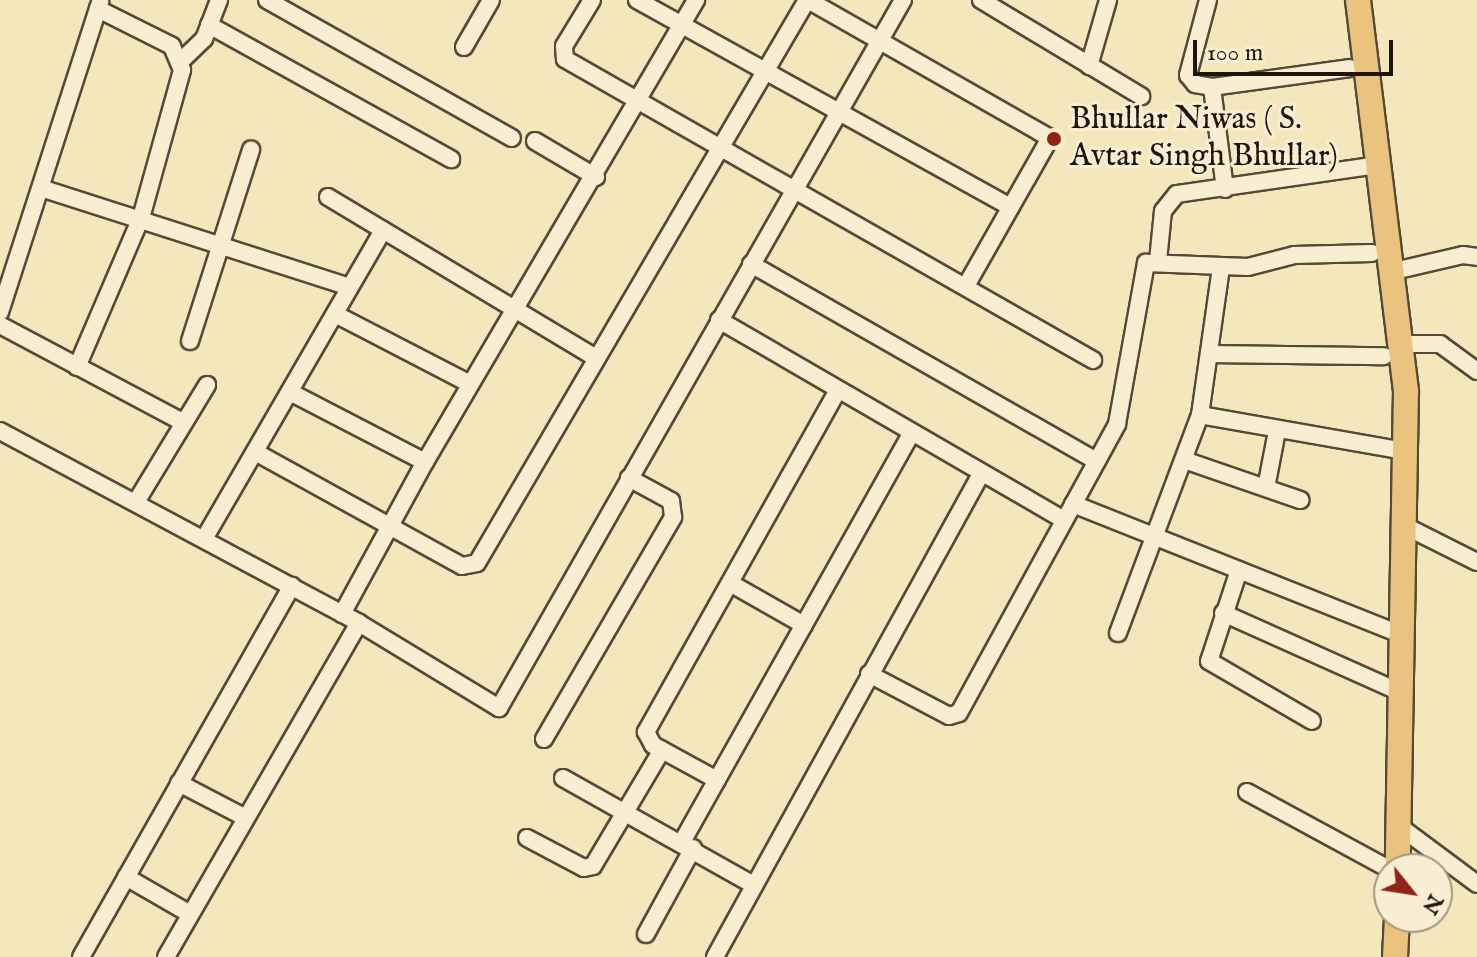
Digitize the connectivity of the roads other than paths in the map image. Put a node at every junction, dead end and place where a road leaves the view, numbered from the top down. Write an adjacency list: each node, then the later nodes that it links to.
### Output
1 (219, 0): 16 (street)
2 (267, 0): 27 (street)
3 (491, 0): 18 (street)
4 (592, 0): 25 (street)
5 (637, 0): 15 (street)
6 (696, 0): 15 (street)
7 (808, 0): 17 (street); 22 (street)
8 (903, 0): 17 (street)
9 (981, 0): 20 (street)
10 (1108, 0): 20 (street)
11 (1208, 0): 23 (street)
12 (1342, 0): 21 (highway)
13 (1358, 0): 32 (highway)
14 (99, 5): 19 (street); 35 (street)
15 (681, 24): 22 (street); 25 (street)
16 (209, 25): 19 (street); 31 (street)
17 (879, 42): 26 (street); 38 (street)
18 (464, 47)
19 (181, 61): 39 (street)
20 (1089, 66): 24 (street)
21 (1350, 68): 23 (street); 32 (highway)
22 (765, 72): 26 (street); 29 (street)
23 (1212, 87): 36 (street)
24 (1141, 96)
25 (640, 100): 29 (street); 33 (street)
26 (839, 111): 34 (street); 38 (street)
27 (512, 138)
28 (535, 141): 33 (street)
29 (720, 144): 34 (street); 58 (street)
30 (251, 150): 41 (street)
31 (451, 159)
32 (1370, 167): 36 (street); 42 (highway); 47 (highway)
33 (596, 177): 51 (street)
34 (796, 187): 45 (street); 48 (street)
35 (41, 188): 39 (street); 50 (street)
36 (1225, 189): 44 (street)
37 (328, 197): 40 (street)
38 (1010, 207): 48 (street)
39 (141, 218): 41 (street); 60 (street)
40 (383, 230): 49 (street); 51 (street)
41 (221, 246): 49 (street); 55 (street)
42 (1372, 253): 46 (street); 56 (highway)
43 (1475, 253): 47 (street)
44 (1158, 261): 46 (street); 73 (street)
45 (751, 264): 53 (street); 73 (street)
46 (1221, 268): 57 (street)
47 (1390, 272): 56 (highway)
48 (966, 286): 59 (street)
49 (349, 287): 52 (street)
50 (1, 308)
51 (513, 312): 58 (street); 62 (street)
52 (335, 314): 62 (street); 65 (street)
53 (719, 320): 64 (street); 77 (street)
54 (0, 325): 60 (street)
55 (190, 341)
56 (1392, 350): 57 (street); 61 (street); 71 (highway)
57 (1209, 354): 66 (street)
58 (596, 358): 84 (street)
59 (1093, 360)
60 (77, 367): 67 (street)
61 (1477, 371)
62 (470, 384): 75 (street)
63 (207, 385): 67 (street)
64 (837, 391): 70 (street); 89 (street)
65 (290, 392): 72 (street); 75 (street)
66 (1200, 415): 69 (street); 74 (street)
67 (184, 423): 80 (street)
68 (0, 431): 80 (street)
69 (1277, 431): 71 (street); 78 (street)
70 (911, 434): 76 (street); 94 (street)
71 (1404, 451): 83 (highway)
72 (257, 453): 84 (street); 86 (street)
73 (1097, 461): 81 (street)
74 (1187, 461): 78 (street); 85 (street)
75 (425, 462): 84 (street)
76 (981, 474): 82 (street); 97 (street)
77 (629, 478): 93 (street); 100 (street)
78 (1266, 488): 79 (street)
79 (1300, 500)
80 (136, 502): 86 (street)
81 (1073, 504): 82 (street); 85 (street)
82 (1064, 520): 97 (street)
83 (1405, 526): 87 (street); 96 (highway)
84 (389, 528): 92 (street)
85 (1156, 536): 88 (street); 95 (street)
86 (204, 539): 90 (street)
87 (1477, 562)
88 (1239, 570): 91 (street); 96 (street)
89 (730, 583): 94 (street); 101 (street)
90 (292, 586): 92 (street); 104 (street)
91 (1223, 613): 98 (street); 99 (street)
92 (342, 614): 93 (street)
93 (359, 623): 107 (street)
94 (804, 625): 103 (street)
95 (1118, 633)
96 (1402, 635): 98 (highway)
97 (869, 674): 115 (street)
98 (1402, 693): 108 (highway)
99 (1312, 721)
100 (544, 739)
101 (662, 750): 103 (street); 106 (street)
102 (563, 778): 106 (street)
103 (717, 780): 110 (street)
104 (179, 783): 107 (street); 113 (street)
105 (1247, 792): 112 (street)
106 (626, 812): 109 (street); 110 (street)
107 (244, 817): 116 (street)
108 (1399, 826): 111 (highway); 114 (street)
109 (527, 838)
110 (688, 845): 115 (street); 118 (street)
111 (1398, 853)
112 (1373, 860)
113 (126, 877): 116 (street); 119 (street)
114 (1477, 884)
115 (754, 885): 121 (street)
116 (190, 914): 120 (street)
117 (1396, 933): 122 (highway)
118 (646, 934)
119 (81, 957)
120 (166, 957)
121 (715, 957)
122 (1395, 957)

